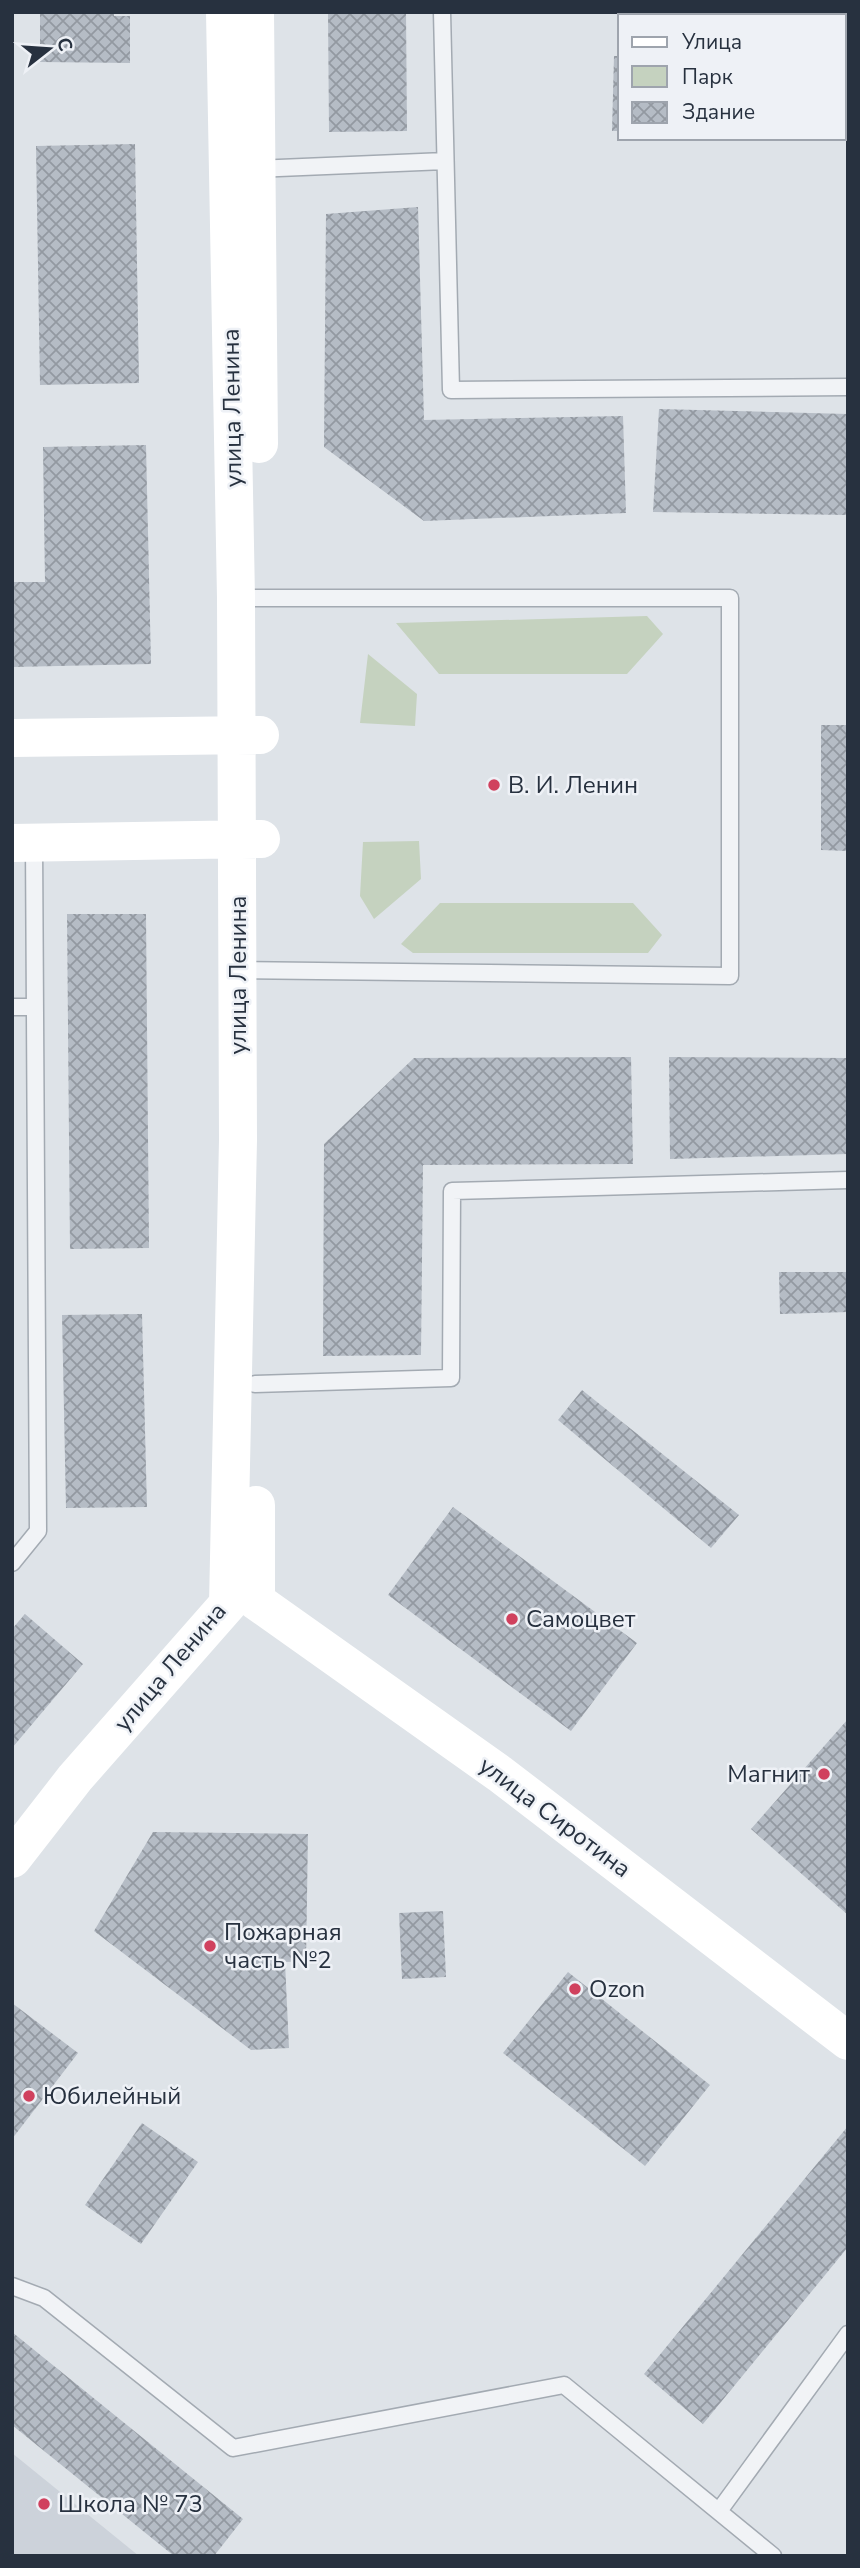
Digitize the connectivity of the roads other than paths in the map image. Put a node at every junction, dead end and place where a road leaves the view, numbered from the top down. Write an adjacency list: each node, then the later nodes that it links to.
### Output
1 (225, 12): 5 (main road, улица Ленина)
2 (255, 12): 5 (main road)
3 (442, 12): 4 (lane)
4 (445, 161): 5 (lane); 6 (lane)
5 (242, 170): 7 (main road, улица Ленина)
6 (848, 387)
7 (248, 598): 8 (main road, улица Ленина); 12 (lane)
8 (248, 735): 9 (main road); 10 (main road, улица Ленина)
9 (12, 738)
10 (249, 839): 11 (main road); 12 (main road, улица Ленина)
11 (23, 843): 14 (lane)
12 (249, 970): 16 (main road); 18 (main road, улица Ленина)
13 (12, 1007): 14 (lane)
14 (36, 1007): 17 (lane)
15 (848, 1180): 16 (lane)
16 (255, 1384): 18 (main road)
17 (12, 1563)
18 (242, 1602): 19 (main road, улица Ленина); 20 (main road, улица Сиротина)
19 (12, 1860)
20 (848, 2041)
21 (12, 2286): 23 (lane)
22 (848, 2334): 23 (lane)
23 (719, 2511): 24 (lane)
24 (773, 2556)

